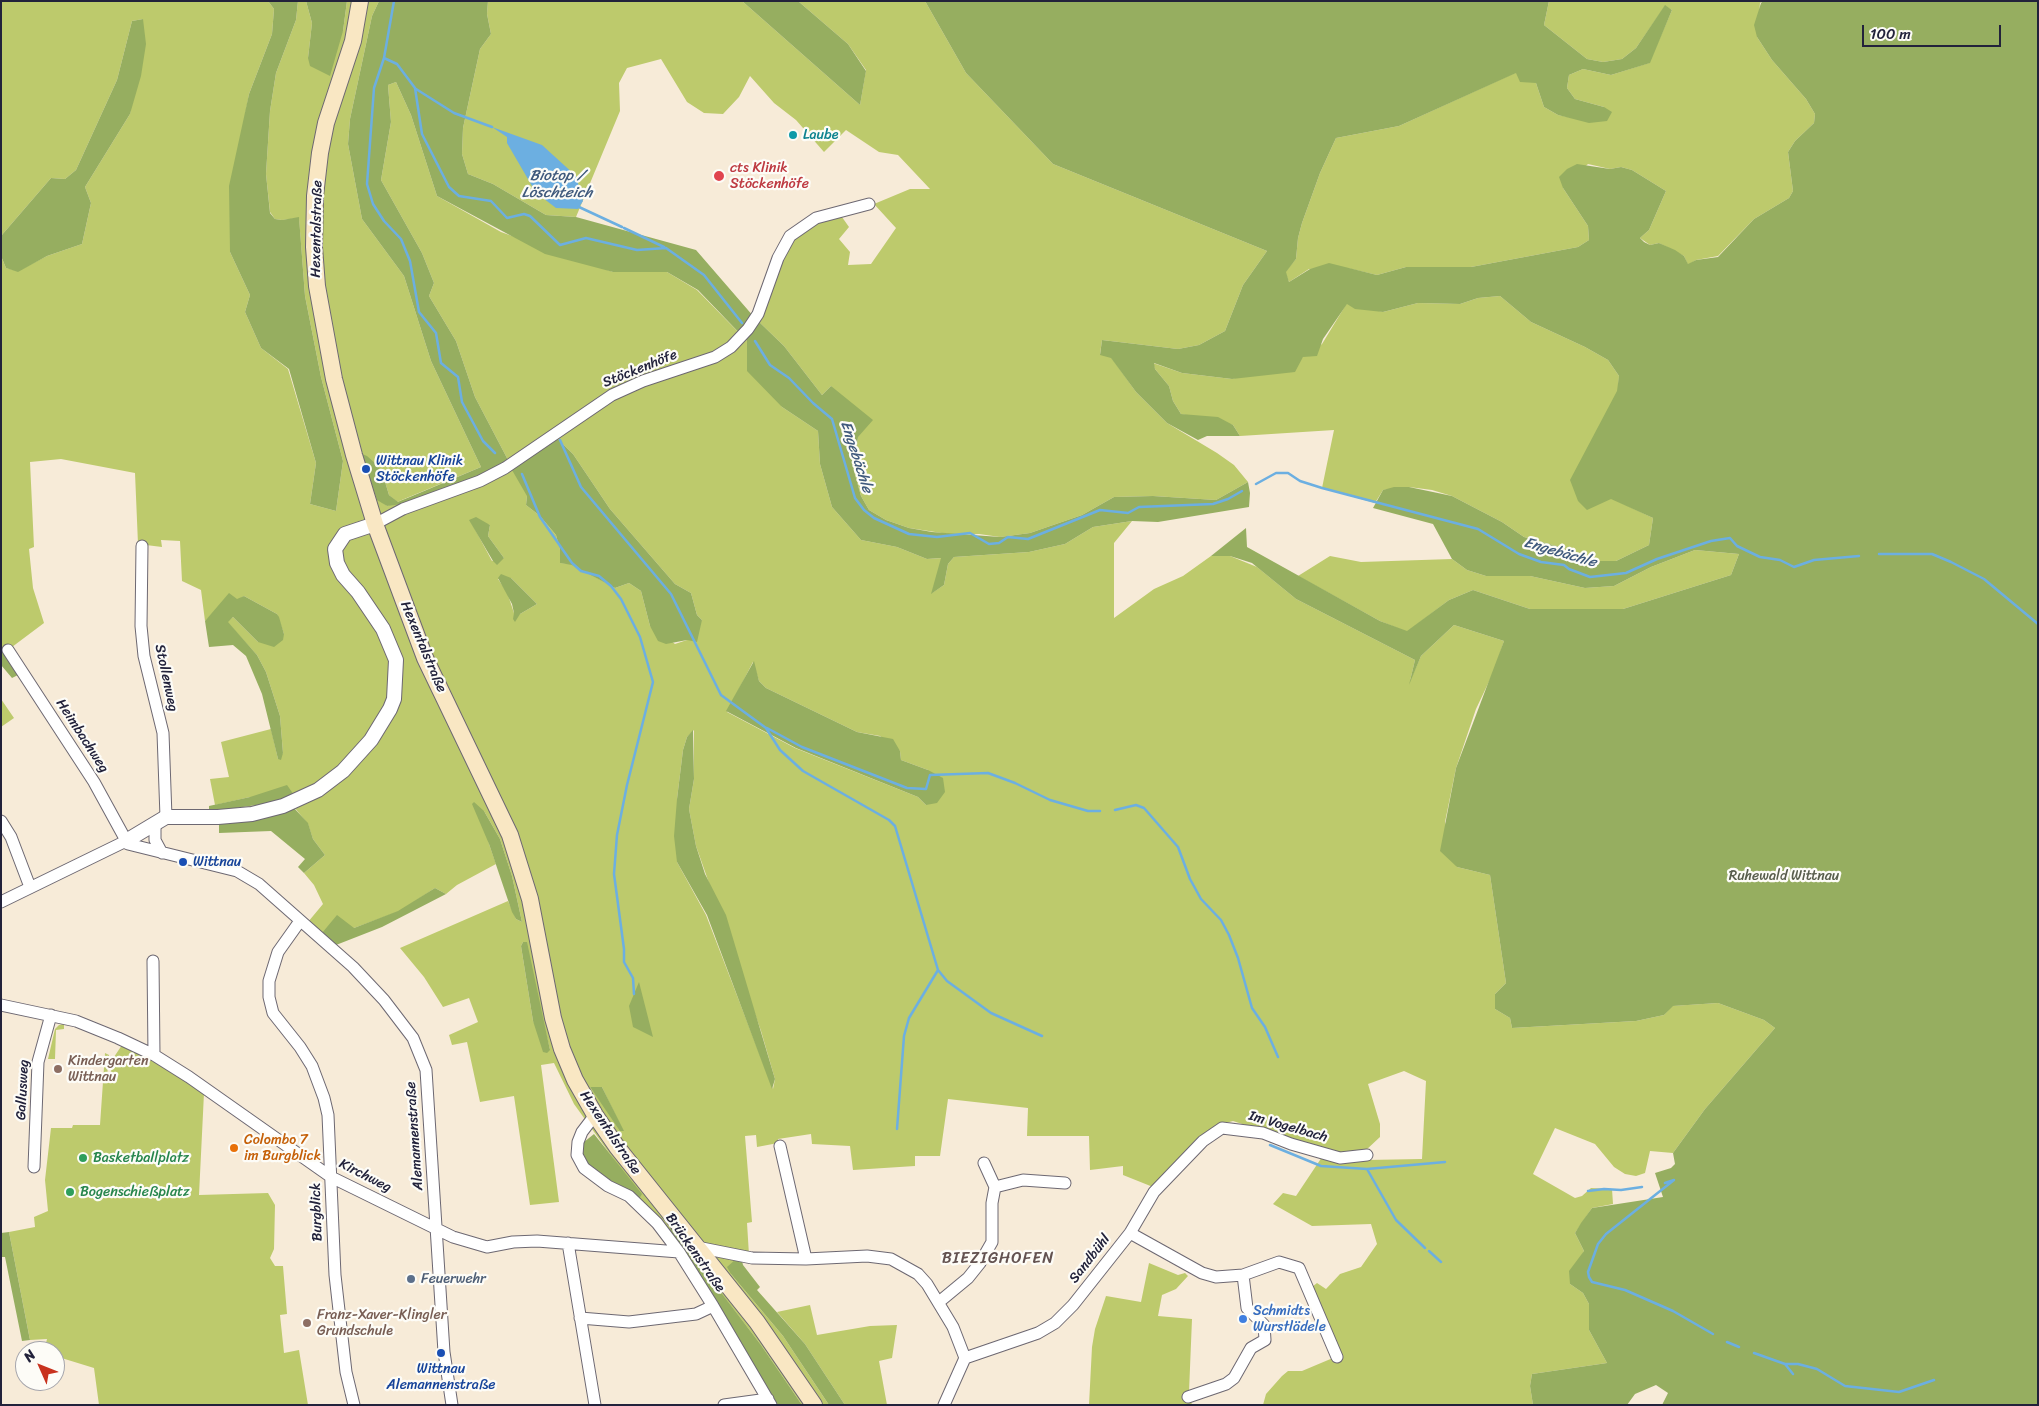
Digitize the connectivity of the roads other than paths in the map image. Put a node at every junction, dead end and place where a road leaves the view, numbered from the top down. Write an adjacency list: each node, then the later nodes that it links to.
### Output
1 (360, 1): 3 (main road, Hexentalstraße)
2 (869, 204): 3 (street, Stöckenhöfe)
3 (375, 524): 7 (street); 17 (main road, Hexentalstraße)
4 (142, 546): 7 (street, Stollenweg)
5 (8, 650): 8 (street, Heimbachweg)
6 (1, 821): 10 (street)
7 (160, 821): 8 (street); 9 (street)
8 (126, 841): 9 (street, Alemannenstraße); 10 (street)
9 (162, 853): 12 (street, Alemannenstraße)
10 (30, 887): 11 (street)
11 (1, 902)
12 (300, 921): 22 (street, Burgblick); 25 (street, Alemannenstraße)
13 (153, 961): 16 (street)
14 (1, 1005): 15 (street, Kirchweg)
15 (51, 1015): 16 (street, Kirchweg); 21 (street, Gallusweg)
16 (154, 1055): 22 (street, Kirchweg)
17 (595, 1115): 28 (main road, Hexentalstraße); 29 (street, Brückenstraße)
18 (780, 1146): 30 (street)
19 (1367, 1155): 26 (street, Im Vogelbach)
20 (984, 1163): 24 (street)
21 (34, 1167)
22 (331, 1177): 25 (street, Kirchweg); 39 (street, Burgblick)
23 (1065, 1183): 24 (street)
24 (995, 1187): 32 (street)
25 (437, 1229): 27 (street, Kirchweg); 40 (street, Alemannenstraße)
26 (1130, 1233): 31 (street, Sandbühl); 36 (street, Sandbühl)
27 (568, 1243): 29 (street, Kirchweg); 34 (street)
28 (697, 1247): 30 (street); 43 (main road, Hexentalstraße)
29 (679, 1252): 33 (street, Brückenstraße)
30 (806, 1259): 32 (street)
31 (1243, 1275): 35 (street, Sandbühl); 37 (street)
32 (939, 1302): 36 (street)
33 (712, 1306): 34 (street); 38 (street, Brückenstraße)
34 (580, 1318): 41 (street)
35 (1337, 1357)
36 (965, 1358): 44 (street)
37 (1188, 1397)
38 (769, 1402): 42 (street)
39 (354, 1405)
40 (452, 1405)
41 (595, 1405)
42 (724, 1405)
43 (814, 1405)
44 (944, 1405)

